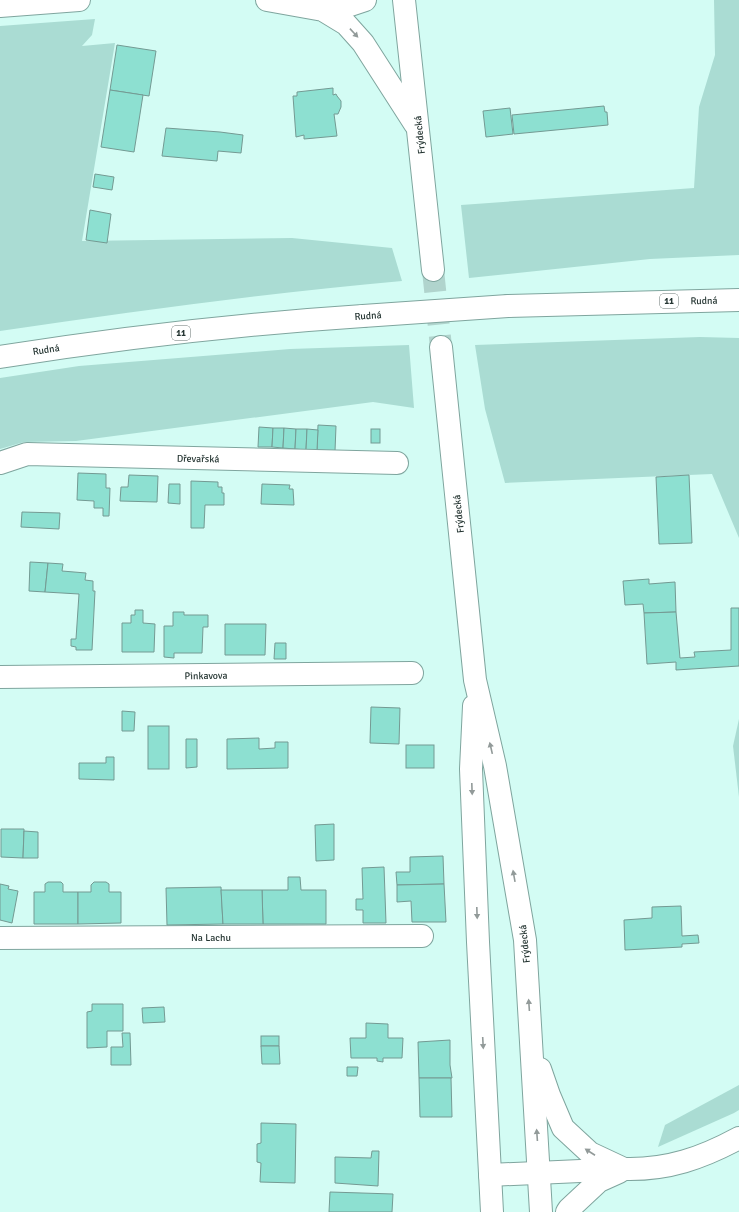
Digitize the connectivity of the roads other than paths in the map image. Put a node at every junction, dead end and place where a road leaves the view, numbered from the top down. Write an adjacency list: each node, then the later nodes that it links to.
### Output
1 (79, 0): 5 (main road)
2 (266, 0): 6 (main road)
3 (365, 0): 6 (main road)
4 (404, 0): 7 (main road, Frýdecká)
5 (1, 5)
6 (323, 10): 7 (main road, one-way to 7)
7 (418, 128): 8 (main road, Frýdecká)
8 (433, 270)
9 (739, 300): 11 (main road, Rudná / 11, bridge)
10 (441, 347): 16 (main road, Frýdecká)
11 (0, 357)
12 (397, 463): 13 (main road, Dřevařská)
13 (0, 464)
14 (412, 673): 15 (main road, Pinkavova)
15 (0, 677)
16 (475, 680): 19 (main road, Frýdecká, one-way to 16); 23 (main road, Frýdecká, one-way to 23)
17 (422, 936): 18 (main road, Na Lachu)
18 (0, 938)
19 (531, 1040): 21 (main road, one-way to 19); 22 (main road, Frýdecká, one-way to 19)
20 (739, 1138): 21 (main road)
21 (625, 1169): 22 (main road); 26 (main road)
22 (539, 1174): 23 (main road); 25 (main road, Frýdecká)
23 (490, 1175): 24 (main road, Frýdecká)
24 (492, 1212)
25 (541, 1212)
26 (567, 1212)

